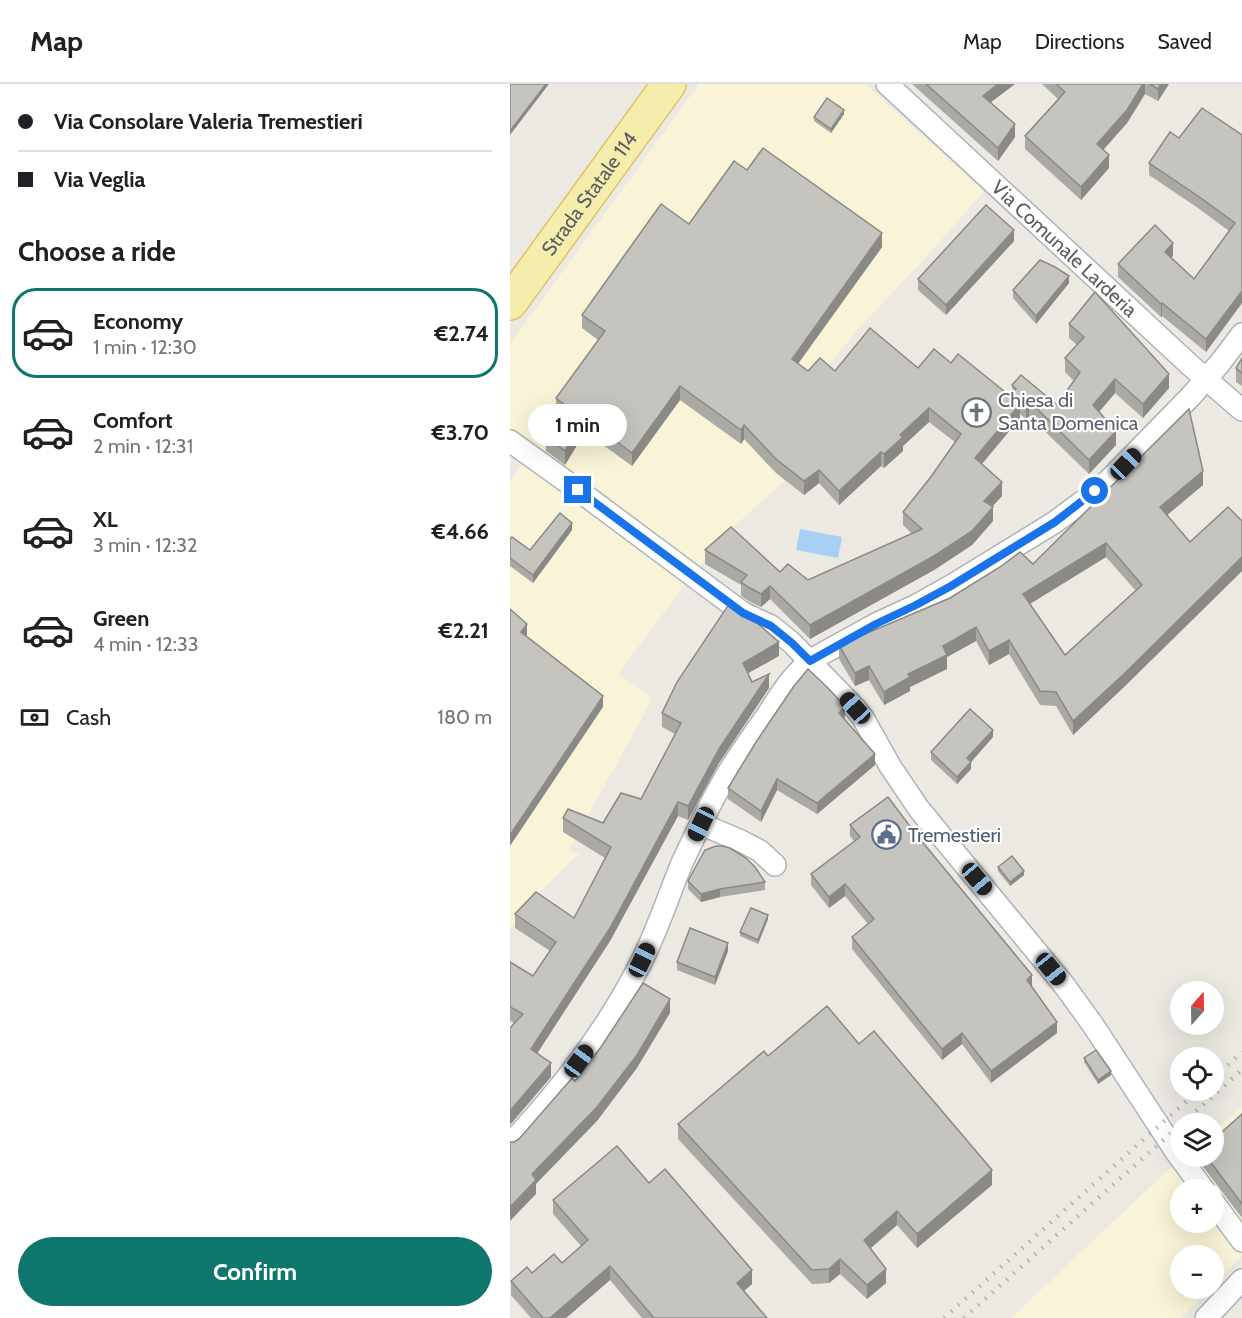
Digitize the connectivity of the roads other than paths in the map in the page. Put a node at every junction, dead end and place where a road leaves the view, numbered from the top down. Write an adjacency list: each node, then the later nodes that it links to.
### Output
1 (669, 84): 3 (main road, Strada Statale 114)
2 (887, 84): 5 (street, Via Comunale Larderia)
3 (510, 303)
4 (1242, 334): 5 (street)
5 (1206, 379): 6 (street, Via Comunale Larderia); 8 (street)
6 (1242, 410)
7 (510, 441): 8 (street)
8 (810, 661): 9 (street); 12 (street)
9 (701, 824): 10 (street); 11 (street)
10 (774, 865)
11 (510, 1144)
12 (1196, 1179)
13 (1224, 1217): 14 (street)
14 (1242, 1241)
15 (1242, 1280): 16 (street)
16 (1206, 1318)

